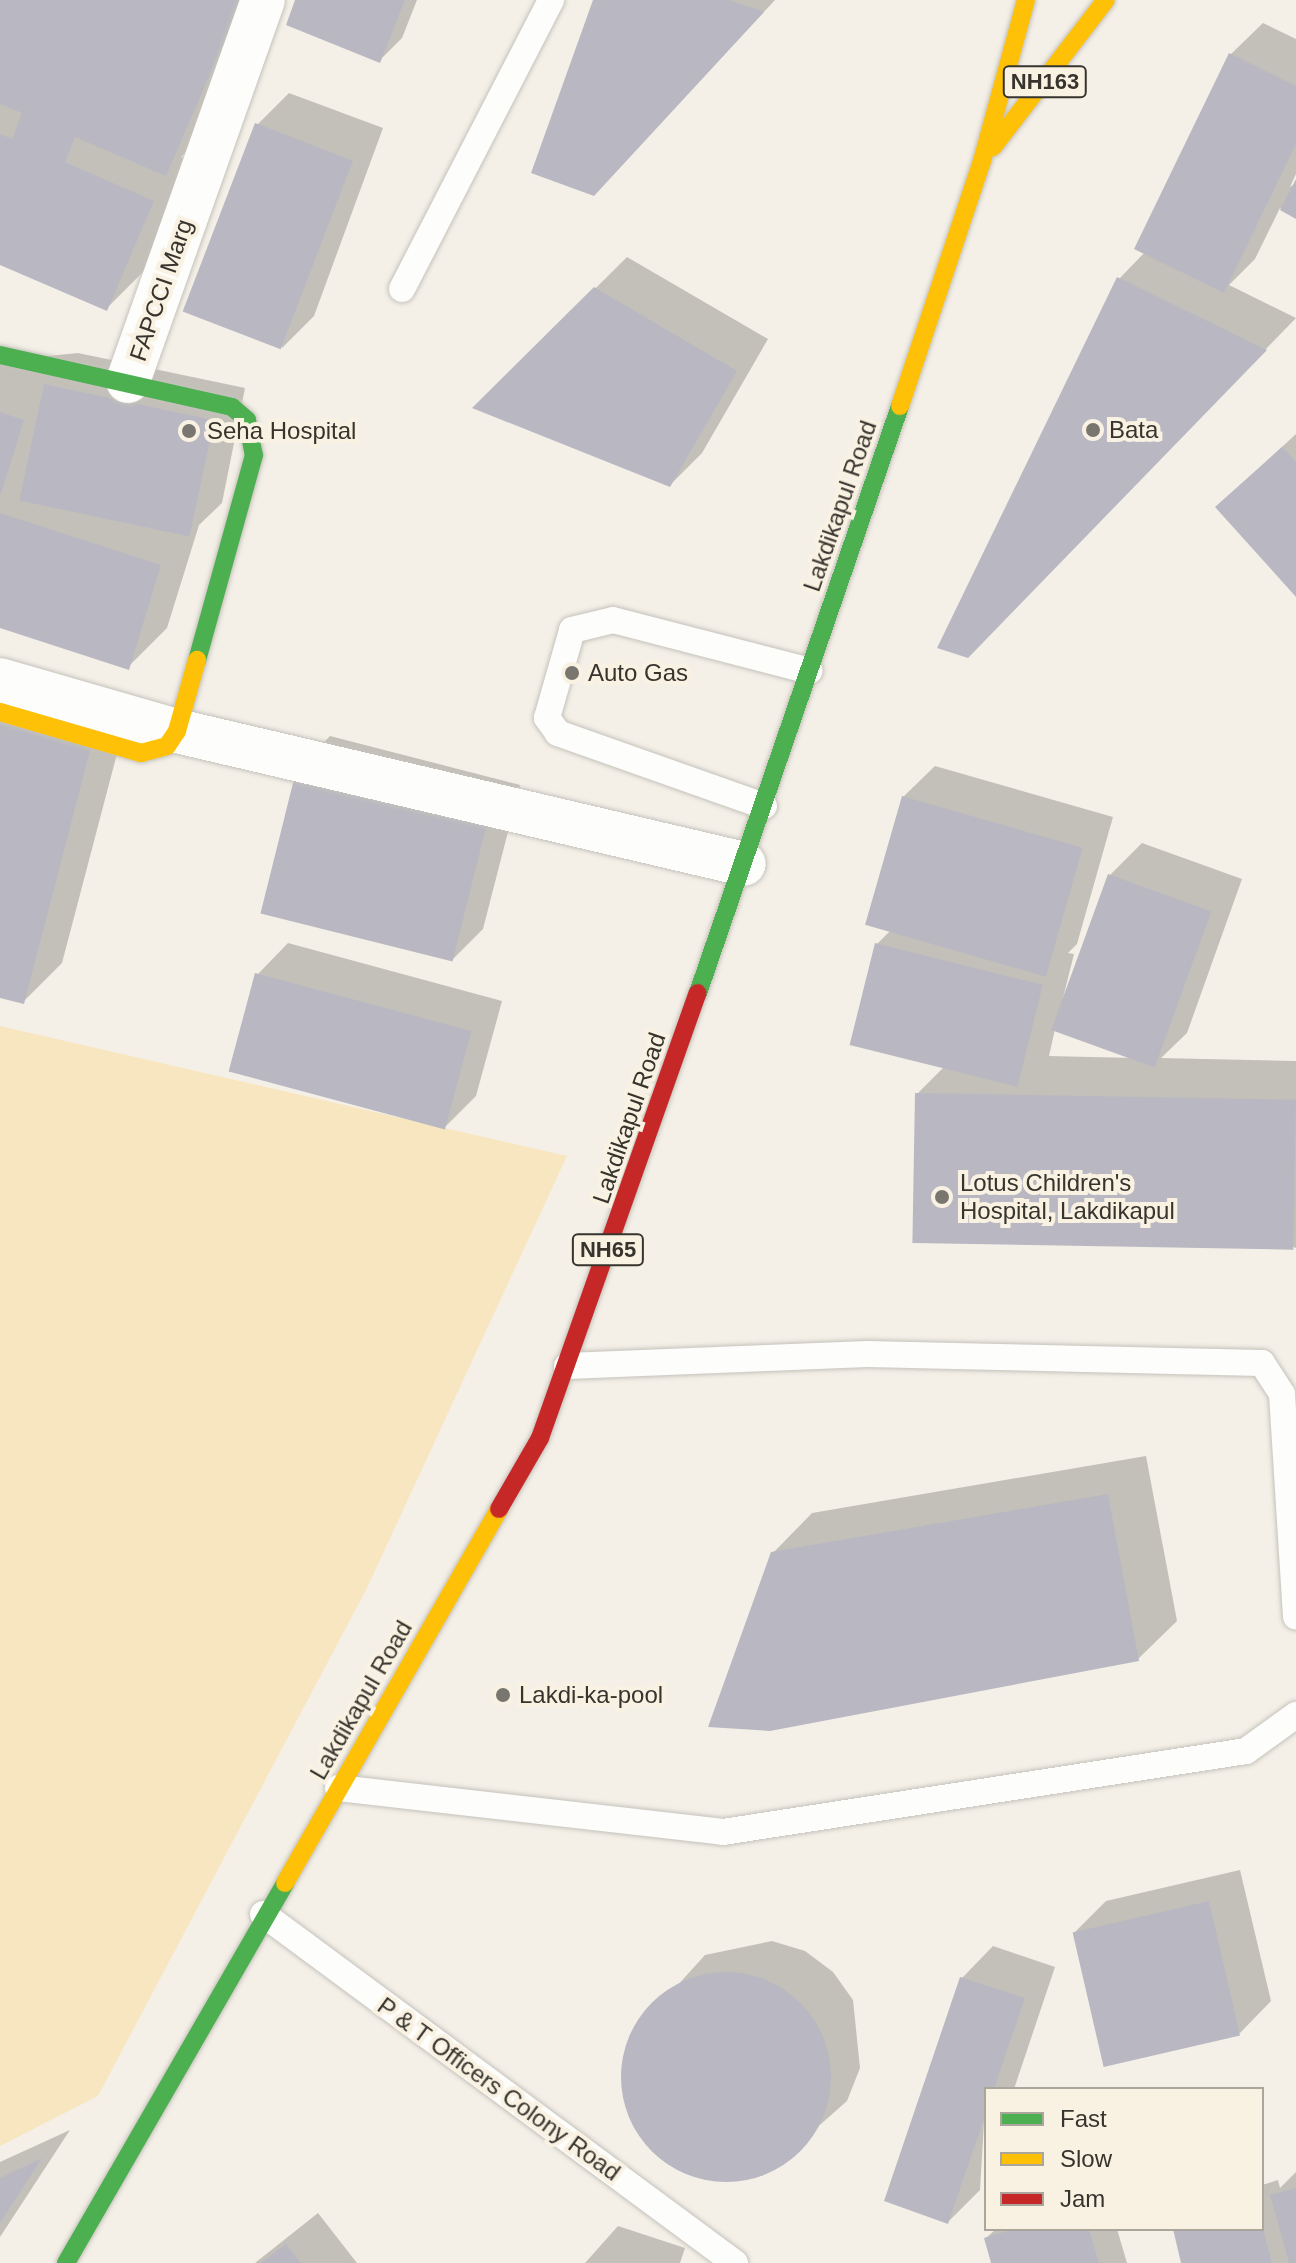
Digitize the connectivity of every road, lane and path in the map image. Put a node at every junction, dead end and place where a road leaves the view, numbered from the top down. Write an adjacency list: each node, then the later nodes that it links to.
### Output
1 (263, 0): 8 (street, FAPCCI Marg)
2 (551, 0): 6 (lane)
3 (1026, 0): 5 (main road, Lakdikapul Road / NH65)
4 (1106, 0): 5 (main road, NH163)
5 (982, 161): 9 (main road, Lakdikapul Road / NH65)
6 (402, 289)
7 (0, 355): 8 (main road)
8 (128, 381): 12 (main road, FAPCCI Marg)
9 (810, 671): 13 (main road, Lakdikapul Road / NH65); 13 (lane)
10 (0, 680): 12 (street)
11 (0, 712): 12 (main road)
12 (177, 731): 14 (street)
13 (764, 806): 14 (main road, Lakdikapul Road / NH65)
14 (744, 864): 15 (main road, Lakdikapul Road / NH65)
15 (567, 1366): 16 (lane); 18 (main road, Lakdikapul Road / NH65)
16 (1296, 1617)
17 (1296, 1715): 18 (lane)
18 (338, 1788): 19 (main road, Lakdikapul Road / NH65)
19 (263, 1914): 20 (main road, Lakdikapul Road / NH65); 21 (lane, P & T Officers Colony Road)
20 (66, 2263)
21 (735, 2263)

